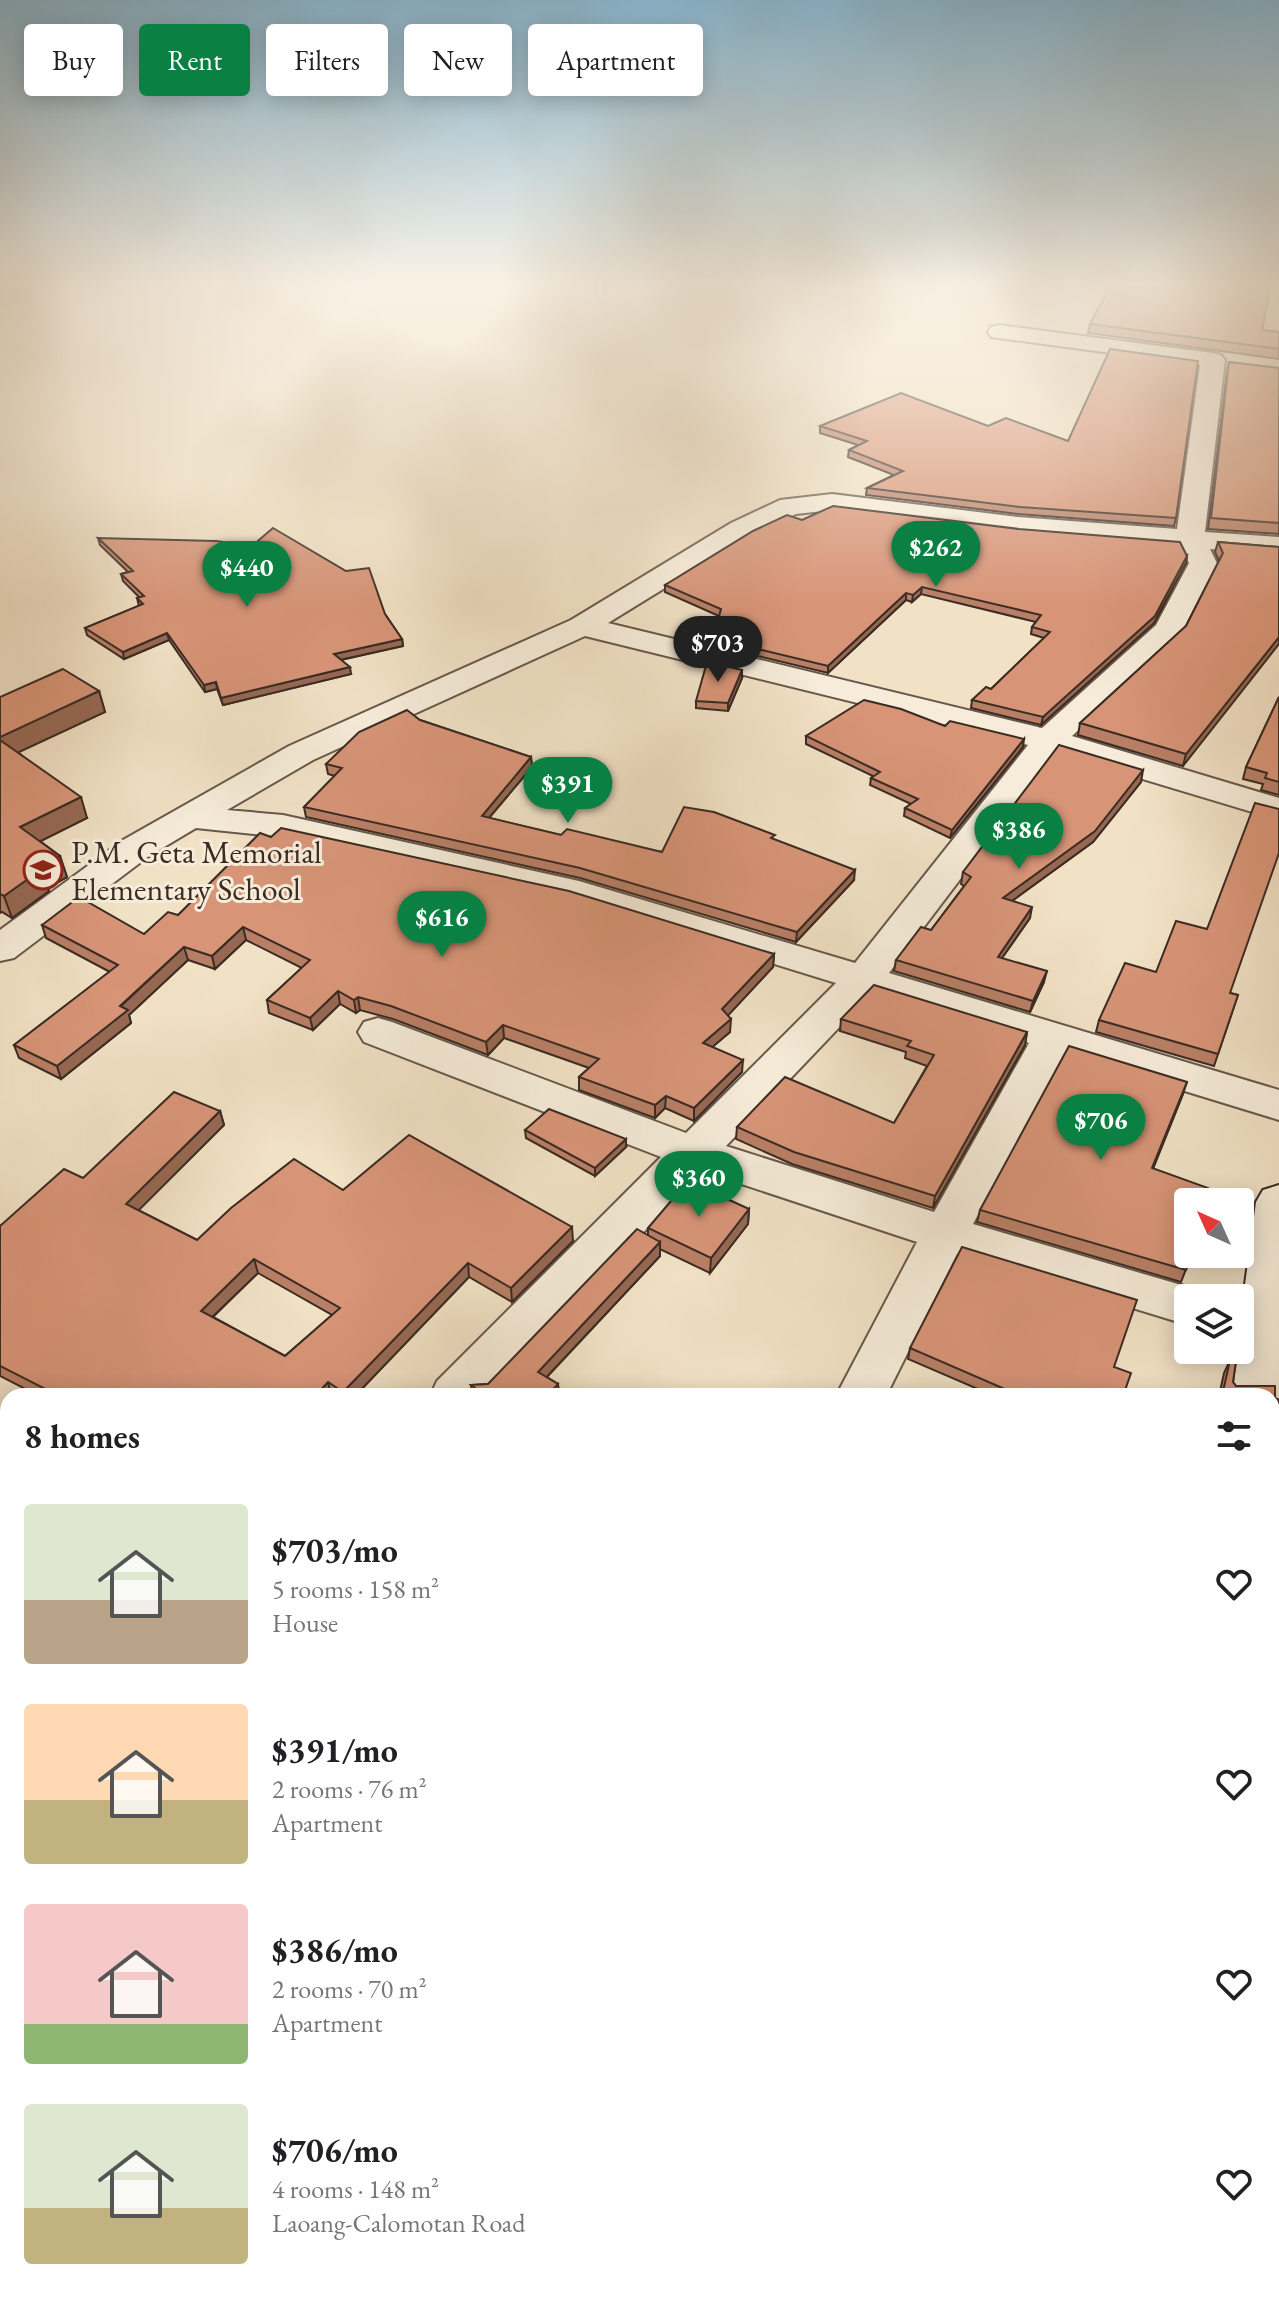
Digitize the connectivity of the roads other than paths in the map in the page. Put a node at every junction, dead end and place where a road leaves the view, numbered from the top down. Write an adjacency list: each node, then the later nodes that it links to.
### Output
1 (1220, 390): 2 (street)
2 (1190, 539): 3 (street); 4 (street); 5 (street)
3 (1279, 546)
4 (582, 626): 5 (street); 7 (street)
5 (1049, 740): 6 (street); 9 (street)
6 (1279, 809)
7 (187, 817): 8 (street); 9 (street)
8 (0, 949)
9 (863, 979): 11 (street); 13 (street)
10 (378, 1032): 13 (street)
11 (1053, 1036): 12 (street); 15 (street)
12 (1279, 1105)
13 (692, 1152): 15 (street); 18 (street)
14 (1279, 1202): 17 (street)
15 (945, 1233): 16 (street); 19 (street)
16 (1174, 1302)
17 (1261, 1328): 20 (street)
18 (463, 1388)
19 (865, 1388)
20 (1256, 1388)

